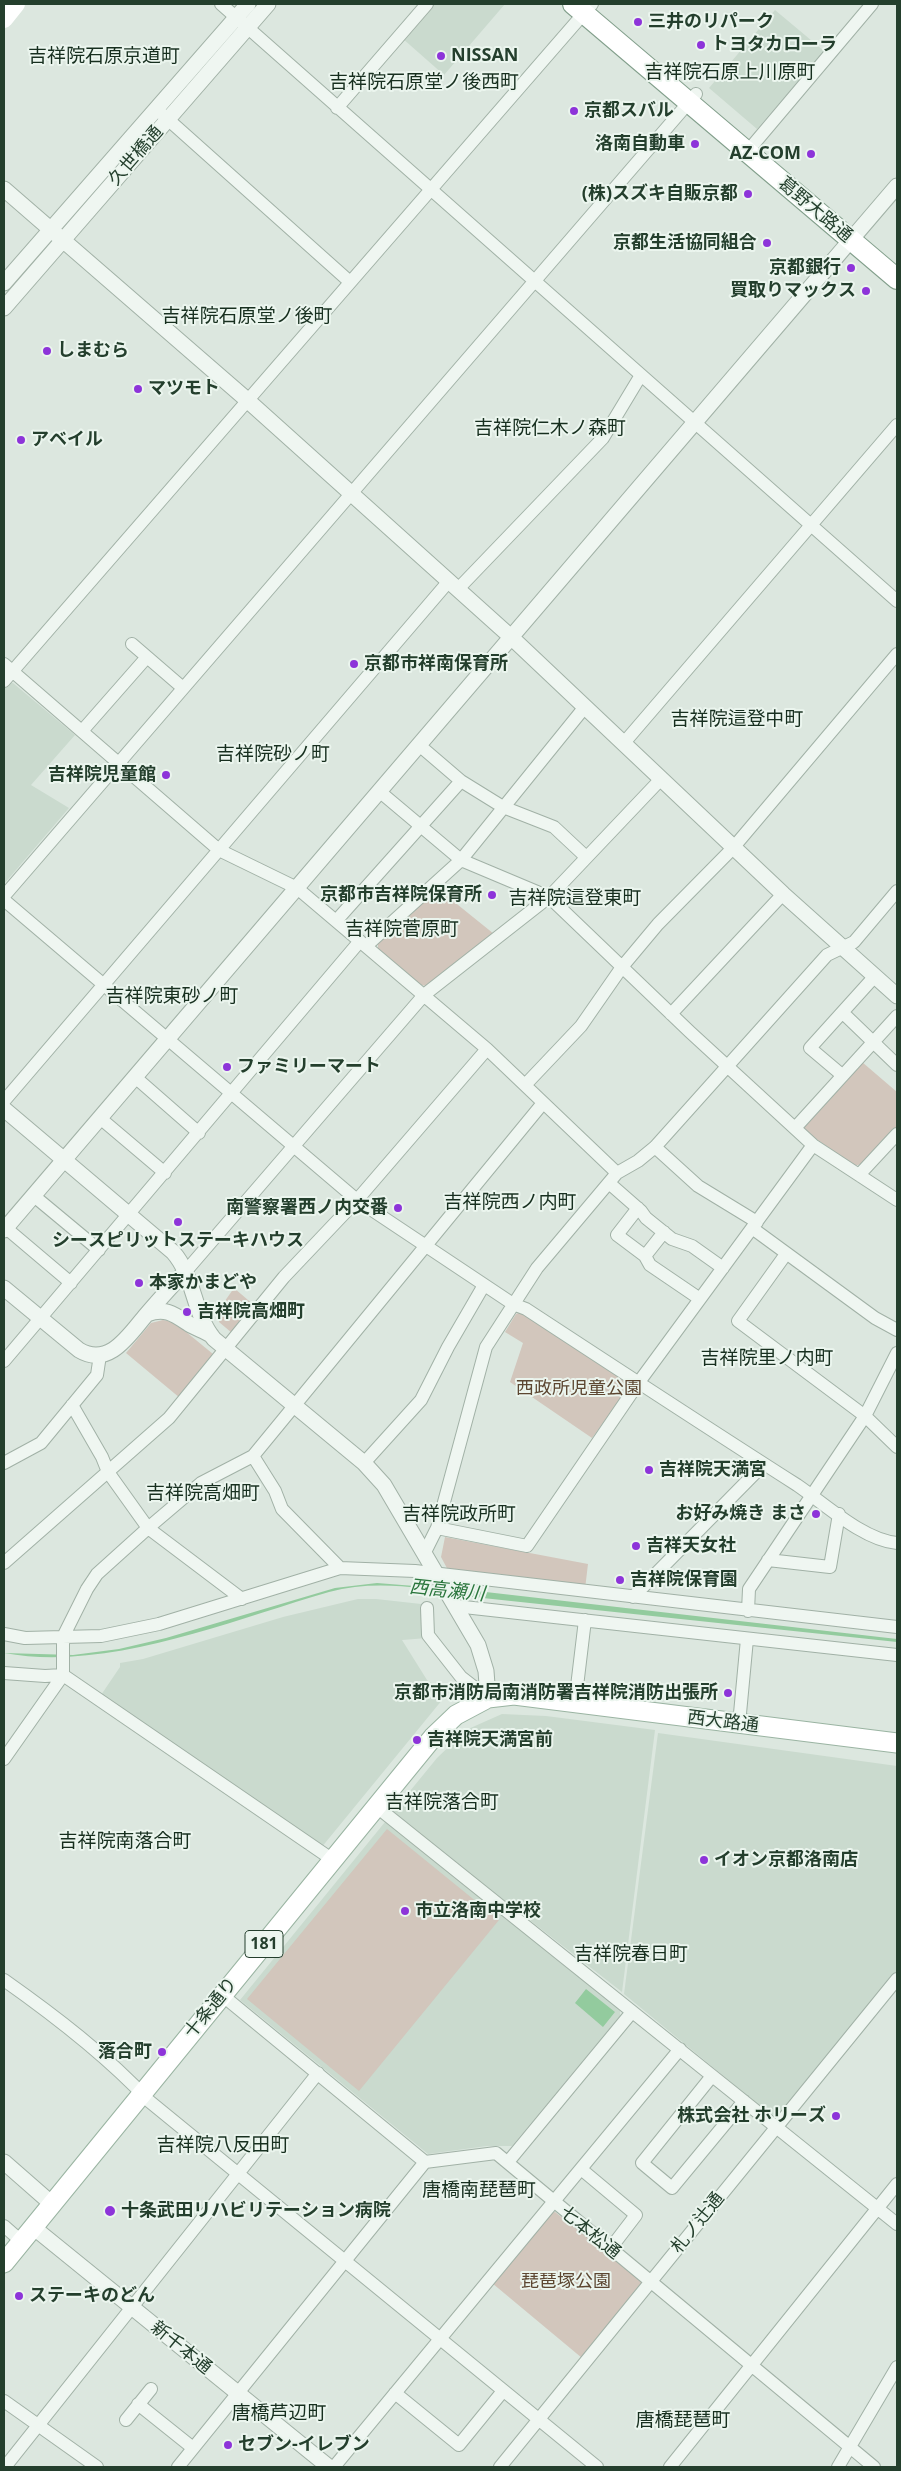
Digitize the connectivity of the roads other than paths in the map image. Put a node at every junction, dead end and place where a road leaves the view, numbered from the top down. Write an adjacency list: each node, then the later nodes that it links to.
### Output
1 (16, 4): 8 (main road)
2 (221, 4): 9 (street)
3 (248, 4): 9 (street, 久世橋通)
4 (268, 4): 9 (street, 久世橋通)
5 (427, 4): 11 (street)
6 (872, 4): 14 (street)
7 (586, 6): 10 (highway, 葛野大路通); 17 (street)
8 (4, 19)
9 (242, 23): 11 (street); 12 (street, 久世橋通); 13 (street, 久世橋通)
10 (692, 98): 14 (highway, 葛野大路通); 24 (street)
11 (337, 108): 17 (street)
12 (156, 109): 13 (street); 18 (street, 久世橋通)
13 (168, 120): 20 (street, 久世橋通); 23 (street)
14 (750, 148): 19 (highway, 葛野大路通)
15 (897, 186): 19 (street)
16 (4, 189): 18 (street)
17 (431, 191): 23 (street); 24 (street)
18 (50, 230): 20 (street); 25 (street, 久世橋通)
19 (854, 236): 21 (highway, 葛野大路通); 22 (highway, 葛野大路通); 29 (street)
20 (63, 241): 26 (street, 久世橋通); 28 (street)
21 (897, 264)
22 (897, 279)
23 (350, 282): 28 (street)
24 (536, 282): 27 (street); 31 (street)
25 (4, 283)
26 (4, 308)
27 (641, 375): 29 (street); 33 (street)
28 (246, 399): 31 (street); 39 (street)
29 (695, 423): 32 (street); 35 (street)
30 (897, 425): 32 (street)
31 (350, 493): 33 (street); 41 (street)
32 (812, 526): 34 (street); 44 (street)
33 (453, 585): 35 (street); 53 (street)
34 (897, 602)
35 (511, 637): 42 (street); 45 (street)
36 (132, 644): 38 (street)
37 (897, 654): 52 (street)
38 (147, 657): 41 (street); 43 (street)
39 (8, 668): 40 (street); 43 (street)
40 (4, 681)
41 (183, 688): 46 (street)
42 (584, 708): 44 (street); 50 (street)
43 (82, 731): 46 (street)
44 (623, 744): 47 (street)
45 (419, 745): 48 (street); 49 (street)
46 (119, 763): 53 (street); 59 (street)
47 (661, 779): 52 (street); 54 (street)
48 (461, 781): 50 (street); 51 (street)
49 (380, 791): 51 (street); 56 (street)
50 (503, 807): 54 (street); 55 (street)
51 (421, 827): 55 (street); 62 (street)
52 (733, 848): 58 (street); 65 (street)
53 (220, 850): 56 (street); 67 (street)
54 (586, 856): 60 (street)
55 (461, 860): 60 (street); 63 (street)
56 (297, 888): 62 (street); 73 (street)
57 (897, 891): 64 (street)
58 (783, 894): 64 (street); 71 (street)
59 (4, 896)
60 (549, 897): 65 (street); 68 (street)
61 (4, 900): 67 (street)
62 (336, 921): 63 (street)
63 (363, 944): 68 (street); 81 (street)
64 (843, 948): 66 (street); 77 (street)
65 (622, 967): 71 (street); 80 (street)
66 (875, 976): 69 (street); 70 (street)
67 (103, 984): 73 (street); 82 (street)
68 (424, 996): 75 (street); 90 (street)
69 (897, 996)
70 (843, 1013): 74 (street); 78 (street)
71 (672, 1014): 77 (street)
72 (897, 1016): 74 (street)
73 (168, 1039): 79 (street); 81 (street)
74 (873, 1042): 76 (street); 78 (street)
75 (487, 1048): 80 (street); 98 (street)
76 (897, 1065)
77 (726, 1067): 86 (street); 91 (street)
78 (842, 1075): 86 (street)
79 (136, 1076): 85 (street); 87 (street)
80 (526, 1084): 83 (street)
81 (231, 1096): 87 (street); 90 (street)
82 (4, 1100)
83 (543, 1103): 94 (street); 105 (street)
84 (4, 1108): 92 (street)
85 (100, 1118): 92 (street); 93 (street)
86 (795, 1128): 89 (street)
87 (199, 1133): 93 (street)
88 (897, 1134): 95 (street)
89 (812, 1145): 95 (street); 102 (street)
90 (294, 1147): 98 (street); 110 (street)
91 (655, 1147): 94 (street); 102 (street)
92 (65, 1159): 97 (street); 101 (street)
93 (165, 1173): 101 (street)
94 (617, 1173): 96 (street)
95 (859, 1175): 99 (street)
96 (609, 1183): 100 (street); 115 (street)
97 (34, 1196): 103 (street); 106 (street)
98 (357, 1200): 105 (street); 120 (street)
99 (897, 1200)
100 (638, 1208): 104 (street); 108 (street)
101 (128, 1214): 106 (street); 110 (street)
102 (754, 1225): 107 (street); 109 (street)
103 (5, 1229): 111 (street)
104 (664, 1232): 108 (street); 109 (street)
105 (424, 1245): 112 (street); 125 (street)
106 (99, 1250): 111 (street)
107 (786, 1254): 118 (street); 127 (street)
108 (645, 1256): 114 (street)
109 (723, 1268): 114 (street)
110 (186, 1271): 116 (street); 119 (street)
111 (71, 1282): 117 (street)
112 (484, 1285): 115 (street); 131 (street)
113 (4, 1288): 117 (street)
114 (700, 1300): 124 (street)
115 (513, 1304): 124 (street); 137 (street)
116 (147, 1314): 119 (street); 122 (street)
117 (40, 1318): 122 (street); 123 (street)
118 (897, 1330)
119 (211, 1335): 120 (street)
120 (226, 1348): 125 (street); 133 (street)
121 (897, 1353): 127 (street)
122 (100, 1355): 126 (street)
123 (4, 1362)
124 (639, 1382): 132 (street); 137 (street)
125 (293, 1405): 129 (street); 131 (street)
126 (72, 1406): 130 (street); 133 (street)
127 (865, 1416): 128 (street); 134 (street)
128 (897, 1448)
129 (253, 1456): 136 (street); 142 (street)
130 (4, 1463)
131 (364, 1463): 139 (street)
132 (764, 1464): 134 (street); 144 (street)
133 (108, 1472): 136 (street); 141 (street)
134 (812, 1495): 135 (street); 140 (street)
135 (839, 1514): 138 (street); 140 (street)
136 (148, 1528): 145 (street); 152 (street)
137 (437, 1528): 139 (street)
138 (897, 1543)
139 (424, 1552): 143 (street)
140 (768, 1560): 148 (street)
141 (4, 1563)
142 (340, 1568): 143 (street); 145 (street)
143 (438, 1577): 144 (street); 146 (street)
144 (633, 1597): 148 (street)
145 (242, 1599): 152 (street)
146 (454, 1604): 149 (street); 157 (street)
147 (427, 1608): 157 (street)
148 (748, 1610): 150 (street)
149 (585, 1620): 153 (street); 158 (street)
150 (897, 1628)
151 (4, 1634): 152 (street)
152 (63, 1639): 156 (street)
153 (747, 1639): 154 (street); 159 (street)
154 (897, 1655)
155 (4, 1673): 156 (street)
156 (63, 1673): 161 (street); 163 (street)
157 (488, 1698): 158 (main road, 西大路通 / 181); 162 (main road, 十条通り / 181)
158 (575, 1703): 159 (main road, 西大路通 / 181)
159 (739, 1724): 160 (main road, 西大路通 / 181)
160 (897, 1744)
161 (4, 1759)
162 (377, 1806): 163 (main road, 十条通り / 181); 167 (street)
163 (333, 1860): 166 (main road, 十条通り / 181)
164 (4, 1980): 171 (street)
165 (895, 1986): 173 (street, 札ノ辻通)
166 (222, 1995): 169 (street); 171 (main road, 十条通り / 181)
167 (632, 2012): 168 (street); 176 (street)
168 (680, 2049): 170 (street); 177 (street)
169 (318, 2074): 175 (street); 178 (street)
170 (712, 2076): 172 (street); 172 (street)
171 (141, 2093): 178 (street); 181 (main road, 十条通り / 181)
172 (744, 2101): 173 (street)
173 (776, 2127): 182 (street); 189 (street, 札ノ辻通)
174 (4, 2162): 181 (street)
175 (425, 2162): 176 (street, 七本松通); 187 (street)
176 (508, 2162): 180 (street, 七本松通)
177 (581, 2169): 180 (street); 186 (street)
178 (239, 2175): 187 (street); 190 (street)
179 (897, 2184): 182 (street)
180 (554, 2202): 186 (street, 七本松通); 191 (street)
181 (52, 2204): 185 (main road, 十条通り / 181)
182 (878, 2208): 183 (street); 192 (street)
183 (897, 2224)
184 (4, 2226): 185 (street)
185 (27, 2234): 188 (main road, 十条通り / 181); 190 (street, 新千本通)
186 (610, 2249): 189 (street, 七本松通)
187 (345, 2261): 191 (street); 197 (street)
188 (4, 2263)
189 (650, 2281): 192 (street, 七本松通); 201 (street, 札ノ辻通)
190 (131, 2307): 197 (street, 新千本通); 202 (street)
191 (440, 2339): 195 (street); 196 (street)
192 (752, 2365): 203 (street, 七本松通); 212 (street)
193 (897, 2367): 203 (street)
194 (150, 2389): 199 (street)
195 (503, 2391): 196 (street); 201 (street)
196 (395, 2393): 209 (street)
197 (238, 2394): 204 (street); 208 (street, 新千本通)
198 (4, 2401): 202 (street)
199 (138, 2404): 200 (street); 204 (street)
200 (126, 2420)
201 (538, 2420): 210 (street, 札ノ辻通); 211 (street)
202 (39, 2426): 205 (street); 206 (street)
203 (849, 2447): 213 (street); 214 (street, 七本松通)
204 (193, 2448): 207 (street)
205 (5, 2467)
206 (97, 2467)
207 (178, 2467)
208 (330, 2467)
209 (334, 2467)
210 (500, 2467)
211 (597, 2467)
212 (670, 2467)
213 (838, 2467)
214 (874, 2467)

